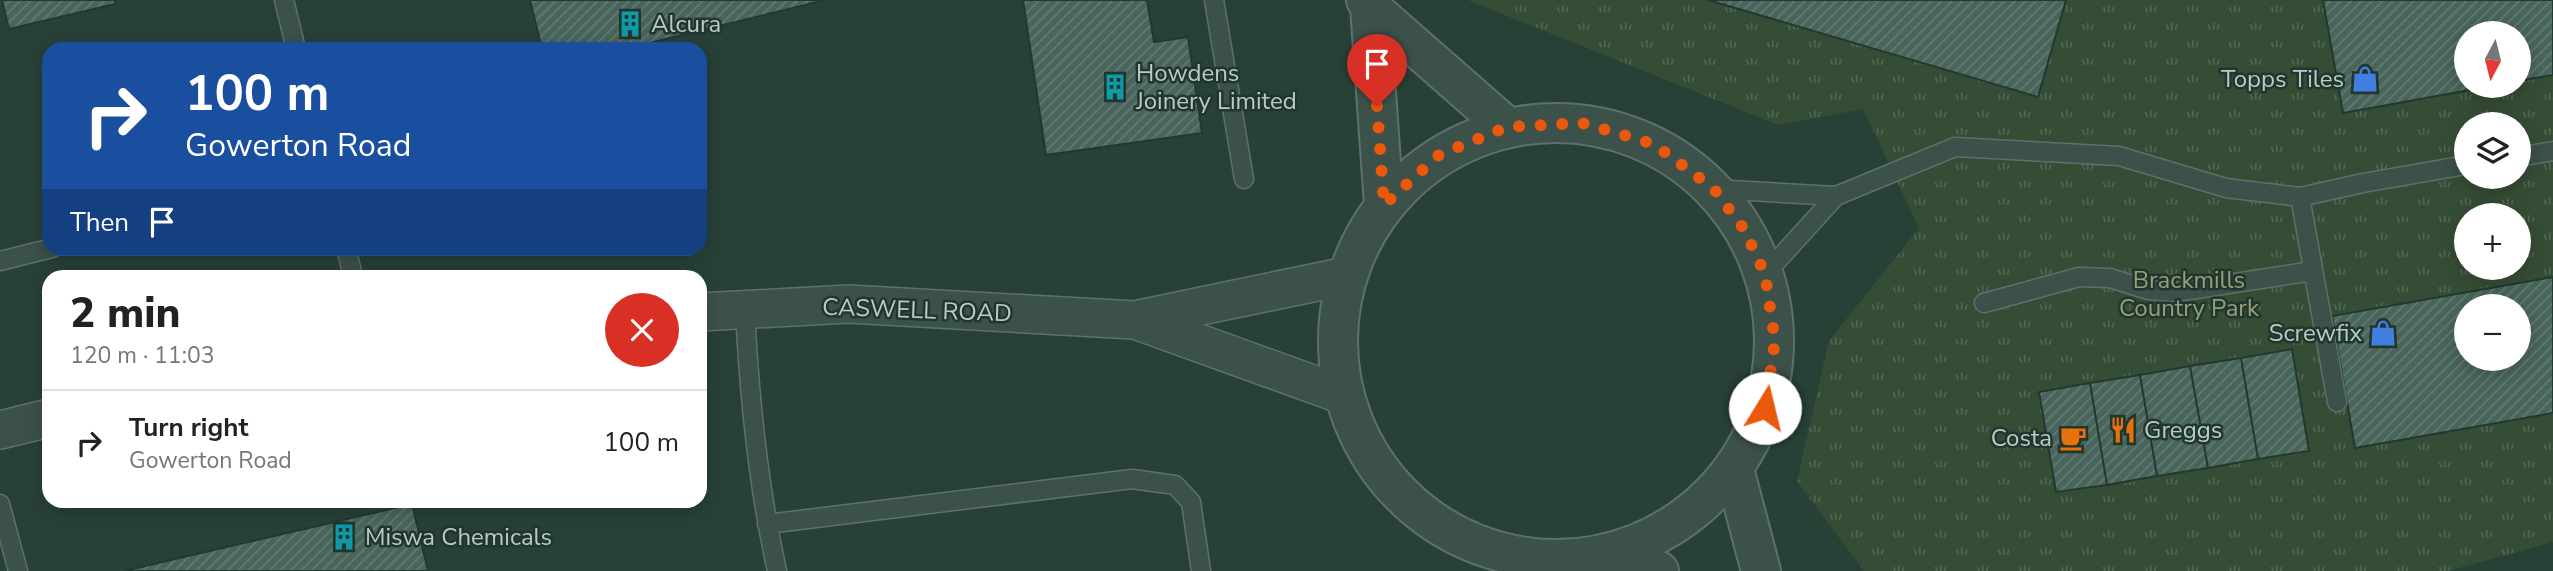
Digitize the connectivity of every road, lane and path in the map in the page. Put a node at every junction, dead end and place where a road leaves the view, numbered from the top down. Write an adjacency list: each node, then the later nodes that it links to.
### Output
1 (284, 0): 4 (lane)
2 (1214, 0): 9 (lane)
3 (1368, 4): 5 (street); 13 (street)
4 (294, 42)
5 (1507, 127): 10 (street); 13 (street)
6 (2553, 151): 7 (lane)
7 (2531, 154)
8 (2454, 167): 12 (lane)
9 (1244, 179)
10 (1714, 189): 11 (lane); 17 (street)
11 (1836, 196): 12 (lane); 17 (lane)
12 (2300, 197): 16 (lane)
13 (1384, 205): 18 (street)
14 (42, 250): 15 (lane)
15 (0, 261)
16 (2313, 271): 19 (lane); 24 (lane)
17 (1765, 274): 27 (street)
18 (1346, 276): 22 (street, CASWELL ROAD); 23 (street)
19 (1984, 303)
20 (745, 308): 21 (street, CASWELL ROAD); 22 (street, CASWELL ROAD); 29 (lane)
21 (707, 311)
22 (1134, 320): 23 (street, CASWELL ROAD)
23 (1343, 395): 30 (street)
24 (2337, 402)
25 (42, 420): 26 (street)
26 (0, 430)
27 (1734, 469): 30 (street); 35 (street)
28 (0, 504): 31 (lane)
29 (767, 524): 32 (lane); 33 (lane)
30 (1613, 552): 34 (street)
31 (18, 571)
32 (777, 571)
33 (1201, 571)
34 (1659, 571)
35 (1762, 571)

